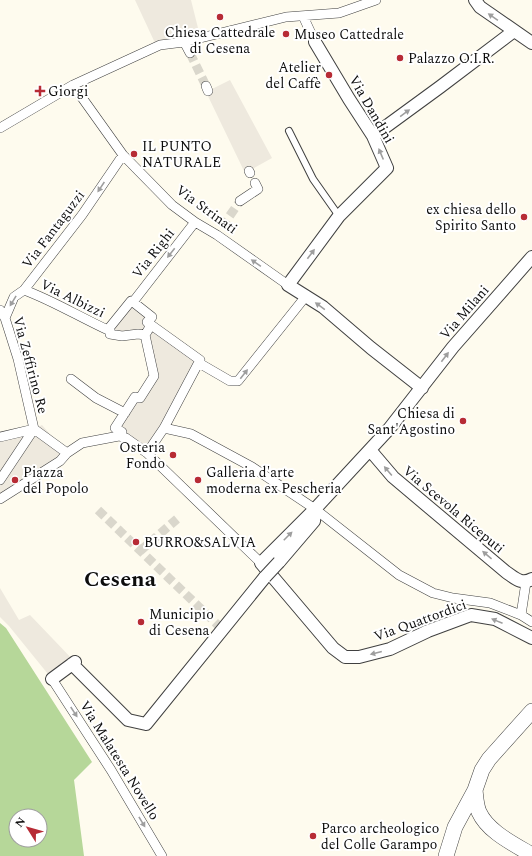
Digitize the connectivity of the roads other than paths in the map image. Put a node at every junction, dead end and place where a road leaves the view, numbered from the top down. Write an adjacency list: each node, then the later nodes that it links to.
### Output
1 (376, 0): 3 (street)
2 (475, 0): 4 (street, one-way to 2)
3 (303, 16): 5 (street); 6 (street, Via Dandini)
4 (514, 31): 7 (street); 12 (street, one-way to 4)
5 (182, 38): 8 (street); 9 (street)
6 (315, 42): 12 (street, Via Dandini)
7 (532, 43)
8 (190, 53)
9 (73, 85): 10 (street); 13 (street, Via Strinati)
10 (0, 128)
11 (289, 131): 16 (lane)
12 (373, 136): 16 (street, Via Dandini, one-way to 12)
13 (123, 155): 17 (street, Via Strinati); 20 (street, Via Fantaguzzi, one-way to 20)
14 (255, 183): 15 (street)
15 (240, 201)
16 (339, 216): 19 (street, Via Dandini, one-way to 16)
17 (195, 222): 19 (street, Via Strinati, one-way to 17); 22 (street, Via Righi, one-way to 22)
18 (532, 257): 30 (street, Via Milani, one-way to 18)
19 (288, 285): 21 (street, Via Strinati)
20 (24, 290): 24 (street, Via Fantaguzzi, one-way to 24); 26 (street, Via Albizzi)
21 (306, 296): 28 (street, one-way to 21); 30 (street, Via Strinati, one-way to 21)
22 (133, 302): 25 (street); 26 (street, Via Righi)
23 (0, 310): 24 (street, Via Zeffirino Re)
24 (5, 318): 32 (street, Via Zeffirino Re)
25 (151, 325): 27 (street); 28 (street)
26 (110, 331): 27 (street, Via Albizzi)
27 (145, 335): 31 (street)
28 (199, 363): 33 (street)
29 (71, 379): 31 (street)
30 (422, 388): 36 (street, Via Milani)
31 (125, 413): 34 (street)
32 (34, 428): 35 (street); 37 (street); 39 (street)
33 (164, 428): 38 (street); 41 (street)
34 (119, 436): 37 (street); 38 (street)
35 (0, 437)
36 (370, 450): 41 (street, Via Milani); 43 (street, Via Scevola Riceputi, one-way to 36)
37 (67, 453): 40 (street)
38 (147, 453): 42 (street)
39 (0, 480)
40 (0, 499)
41 (315, 509): 42 (street, Via Milani, one-way to 41); 44 (street); 47 (street, bridge)
42 (261, 563): 46 (street, Via Quattordici, one-way to 42)
43 (529, 580): 44 (street)
44 (520, 615): 45 (street)
45 (532, 622)
46 (532, 638)
47 (52, 679): 51 (street, Via Malatesta Novello, one-way to 51)
48 (532, 711): 49 (street)
49 (475, 790): 50 (street); 52 (street)
50 (532, 855)
51 (162, 856)
52 (446, 856)

